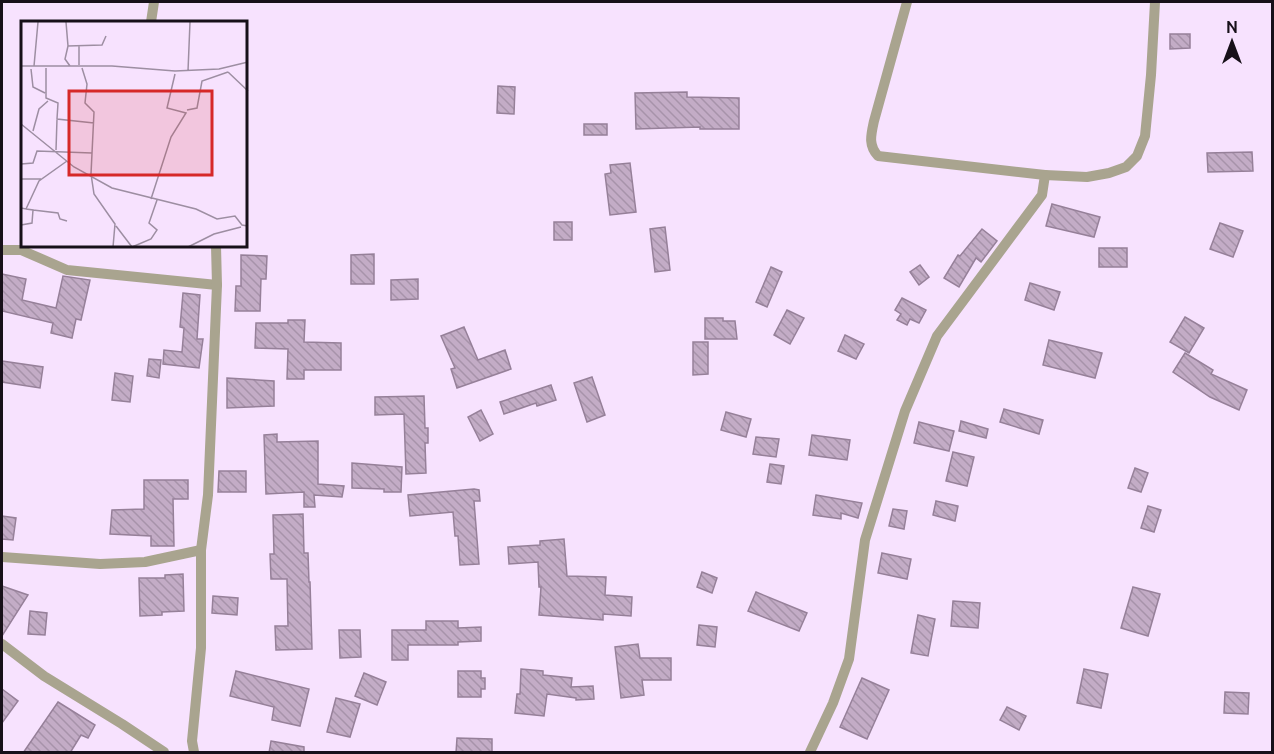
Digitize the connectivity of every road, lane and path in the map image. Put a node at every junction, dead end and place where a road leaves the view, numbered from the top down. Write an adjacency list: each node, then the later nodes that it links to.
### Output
1 (154, 2): 4 (street)
2 (907, 2): 5 (street)
3 (1155, 2): 5 (street)
4 (151, 21)
5 (1045, 175): 14 (street)
6 (216, 248): 8 (street)
7 (2, 250): 8 (street)
8 (217, 285): 9 (street)
9 (201, 550): 10 (street); 13 (street)
10 (2, 557)
11 (2, 645): 12 (street)
12 (164, 753)
13 (195, 753)
14 (810, 753)

